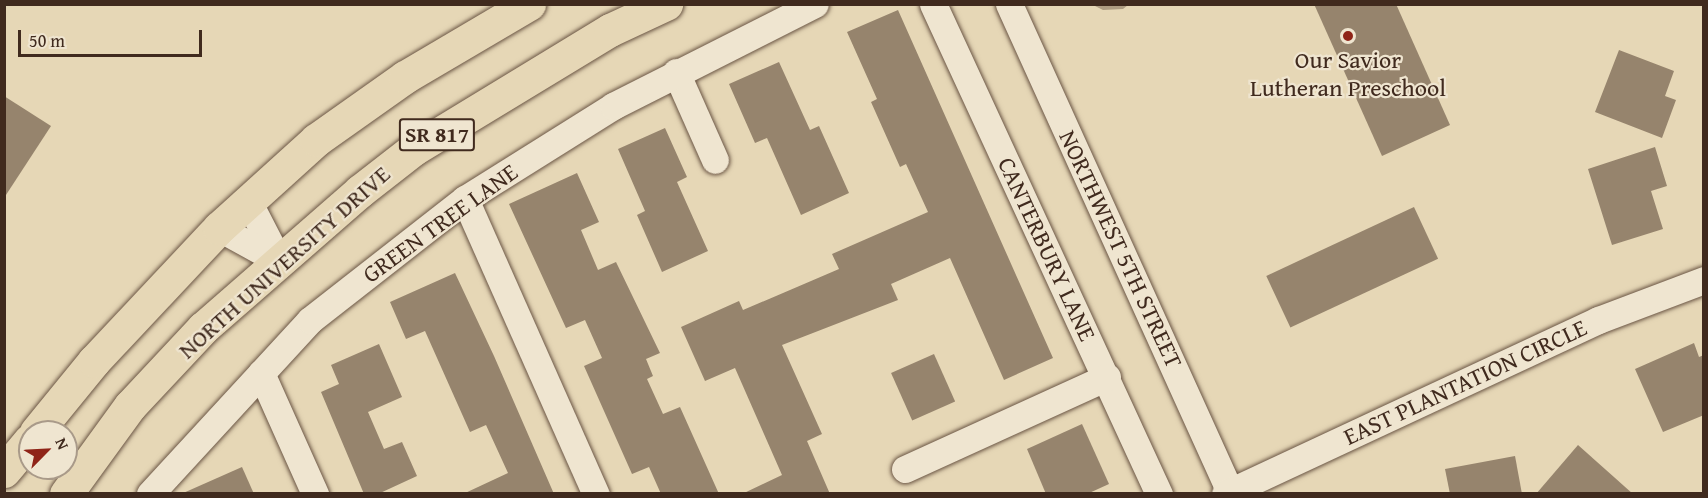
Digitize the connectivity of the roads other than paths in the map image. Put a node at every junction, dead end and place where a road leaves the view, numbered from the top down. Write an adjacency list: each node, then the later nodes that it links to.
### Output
1 (529, 4): 9 (main road, SR 817)
2 (666, 4): 11 (main road, NORTH UNIVERSITY DRIVE / SR 817)
3 (815, 4): 6 (street, GREEN TREE LANE)
4 (933, 4): 14 (street, CANTERBURY LANE)
5 (1009, 4): 19 (street, NORTHWEST 5TH STREET)
6 (676, 72): 7 (street); 8 (street, GREEN TREE LANE)
7 (715, 160)
8 (465, 199): 13 (street, GREEN TREE LANE); 23 (street)
9 (248, 201): 10 (main road, SR 817); 11 (street)
10 (219, 228): 11 (street); 15 (main road, SR 817)
11 (279, 261): 20 (main road, NORTH UNIVERSITY DRIVE / SR 817)
12 (1704, 280): 19 (street, EAST PLANTATION CIRCLE)
13 (261, 373): 21 (street, GREEN TREE LANE); 22 (street)
14 (1107, 377): 17 (street); 24 (street, CANTERBURY LANE)
15 (46, 420)
16 (18, 454): 18 (main road)
17 (905, 469)
18 (4, 471)
19 (1229, 493)
20 (66, 494)
21 (150, 494)
22 (315, 494)
23 (596, 494)
24 (1159, 494)

